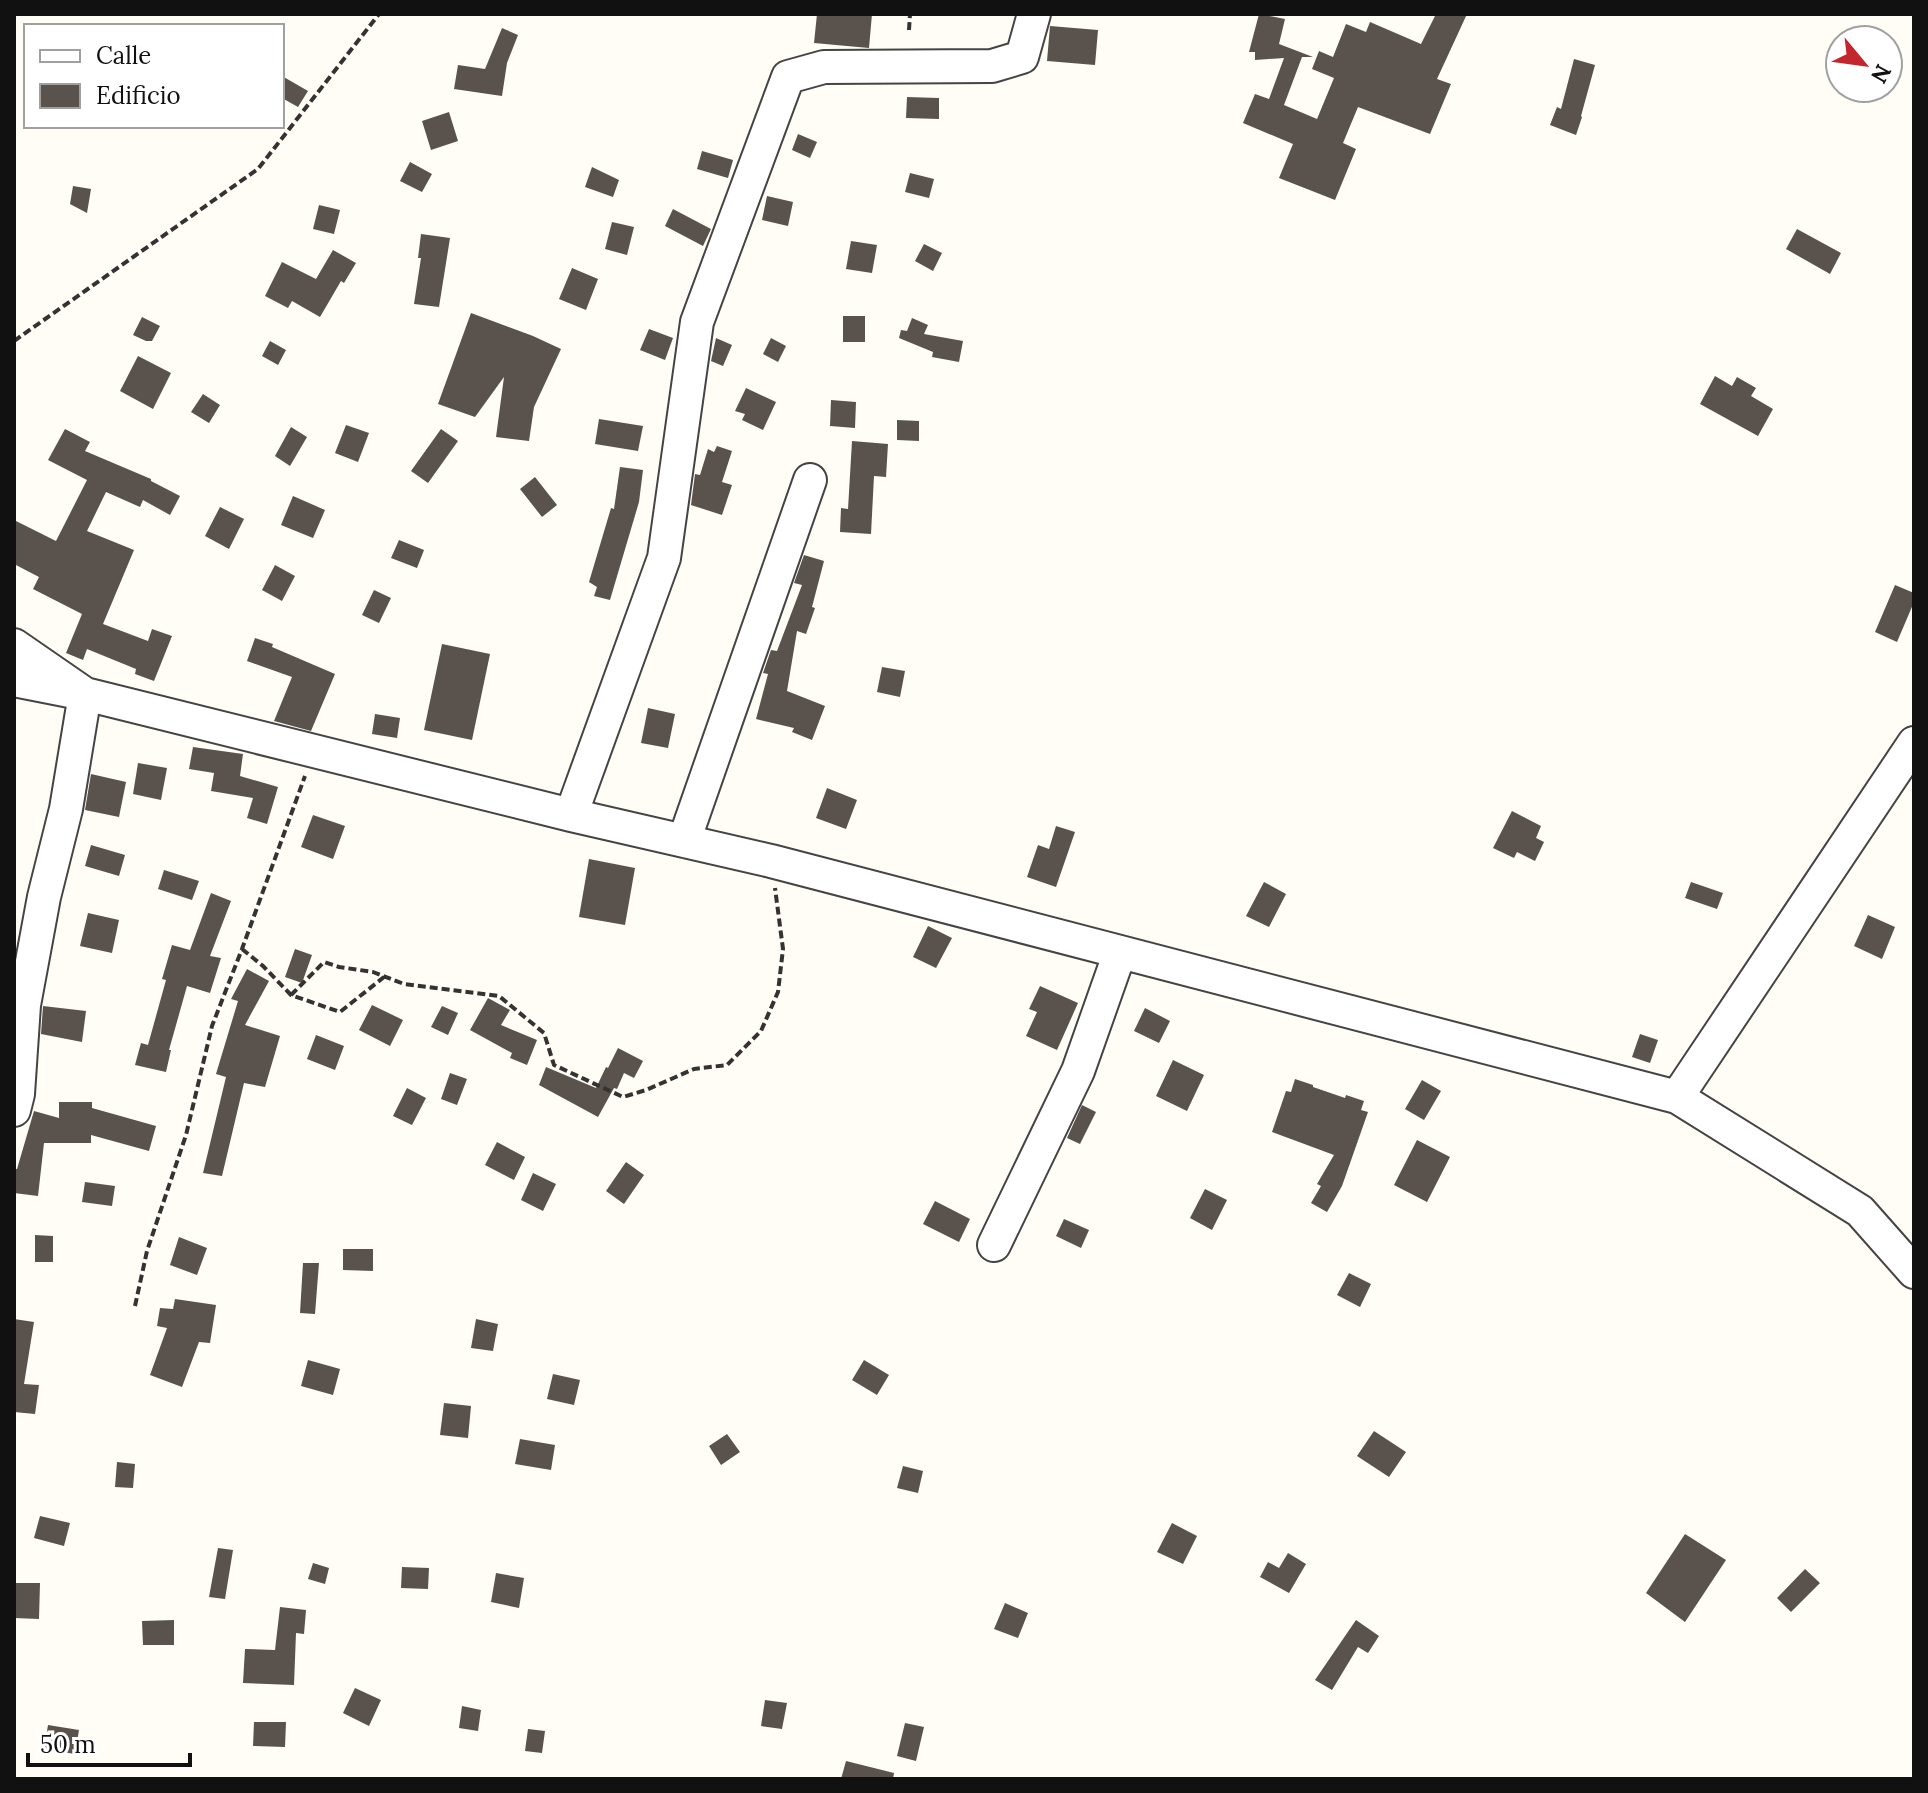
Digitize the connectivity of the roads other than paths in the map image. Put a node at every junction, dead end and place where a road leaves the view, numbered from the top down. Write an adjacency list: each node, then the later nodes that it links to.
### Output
1 (1034, 14): 7 (street)
2 (810, 480): 8 (street)
3 (14, 645): 5 (street)
4 (14, 680): 5 (street)
5 (85, 694): 7 (street); 11 (street)
6 (1914, 743): 10 (street)
7 (571, 815): 8 (street)
8 (684, 841): 9 (street)
9 (1120, 952): 10 (street); 12 (street)
10 (1677, 1097): 13 (street)
11 (14, 1110)
12 (994, 1245)
13 (1914, 1272)

